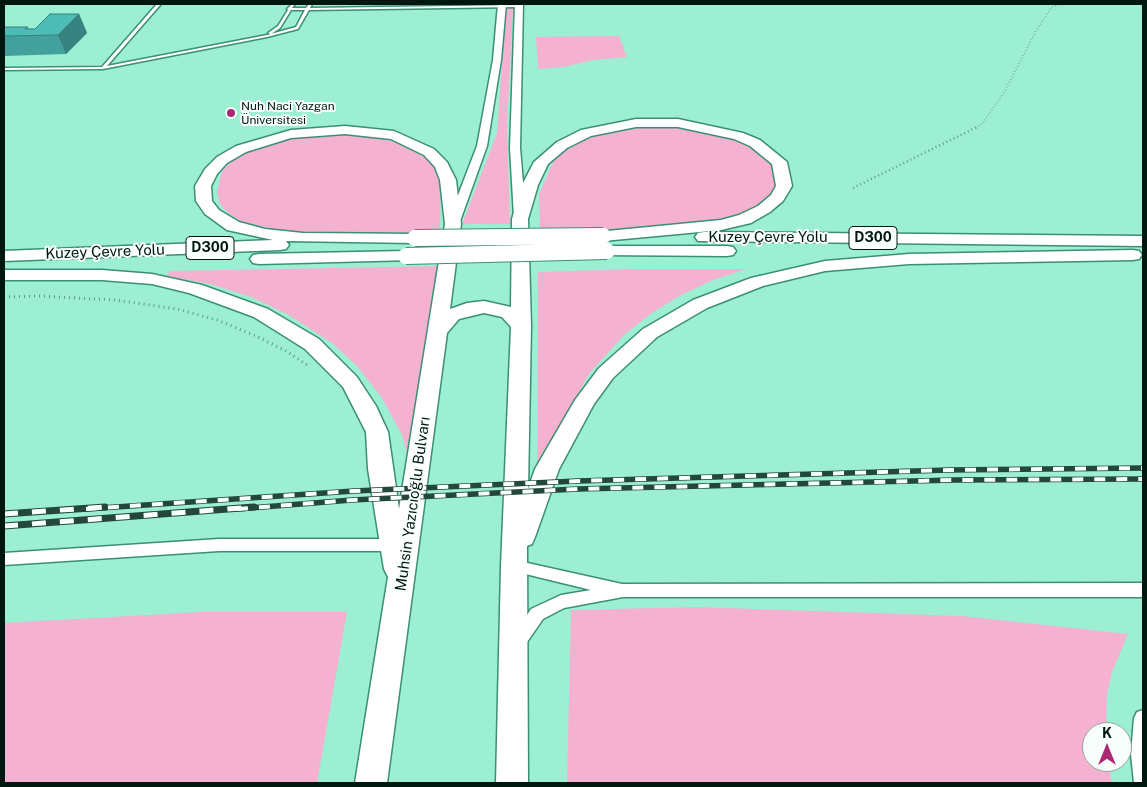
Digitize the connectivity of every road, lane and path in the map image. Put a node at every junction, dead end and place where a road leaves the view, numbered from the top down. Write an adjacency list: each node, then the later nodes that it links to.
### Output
1 (160, 4): 10 (lane)
2 (292, 4): 7 (lane)
3 (310, 4): 8 (lane)
4 (1062, 4): 12 (path)
5 (501, 5): 6 (lane); 8 (lane); 14 (street)
6 (519, 5): 13 (street)
7 (290, 9): 8 (lane); 9 (lane)
8 (308, 9): 9 (lane)
9 (268, 36): 10 (lane)
10 (103, 68): 11 (lane)
11 (4, 69)
12 (853, 188)
13 (520, 219): 16 (highway); 22 (highway)
14 (453, 224): 15 (highway, Muhsin Yazıcıoğlu Bulvarı); 23 (highway, Muhsin Yazıcıoğlu Bulvarı)
15 (415, 238): 16 (highway, D300, bridge); 18 (highway, Kuzey Çevre Yolu / D300)
16 (605, 244): 17 (highway, Kuzey Çevre Yolu / D300); 19 (highway, Kuzey Çevre Yolu / D300, bridge)
17 (1140, 250): 27 (highway)
18 (4, 256)
19 (4, 270)
20 (4, 275): 25 (highway)
21 (4, 298): 24 (path)
22 (521, 326): 23 (highway); 27 (highway)
23 (438, 330): 28 (highway, Muhsin Yazıcıoğlu Bulvarı)
24 (312, 368)
25 (394, 545): 26 (street); 28 (highway)
26 (4, 559)
27 (514, 566): 29 (street); 31 (highway)
28 (401, 590): 33 (highway, Muhsin Yazıcıoğlu Bulvarı)
29 (623, 590): 30 (street); 31 (street)
30 (1143, 590)
31 (513, 648): 34 (highway)
32 (1143, 718): 35 (street)
33 (372, 783)
34 (512, 783)
35 (1143, 783)

